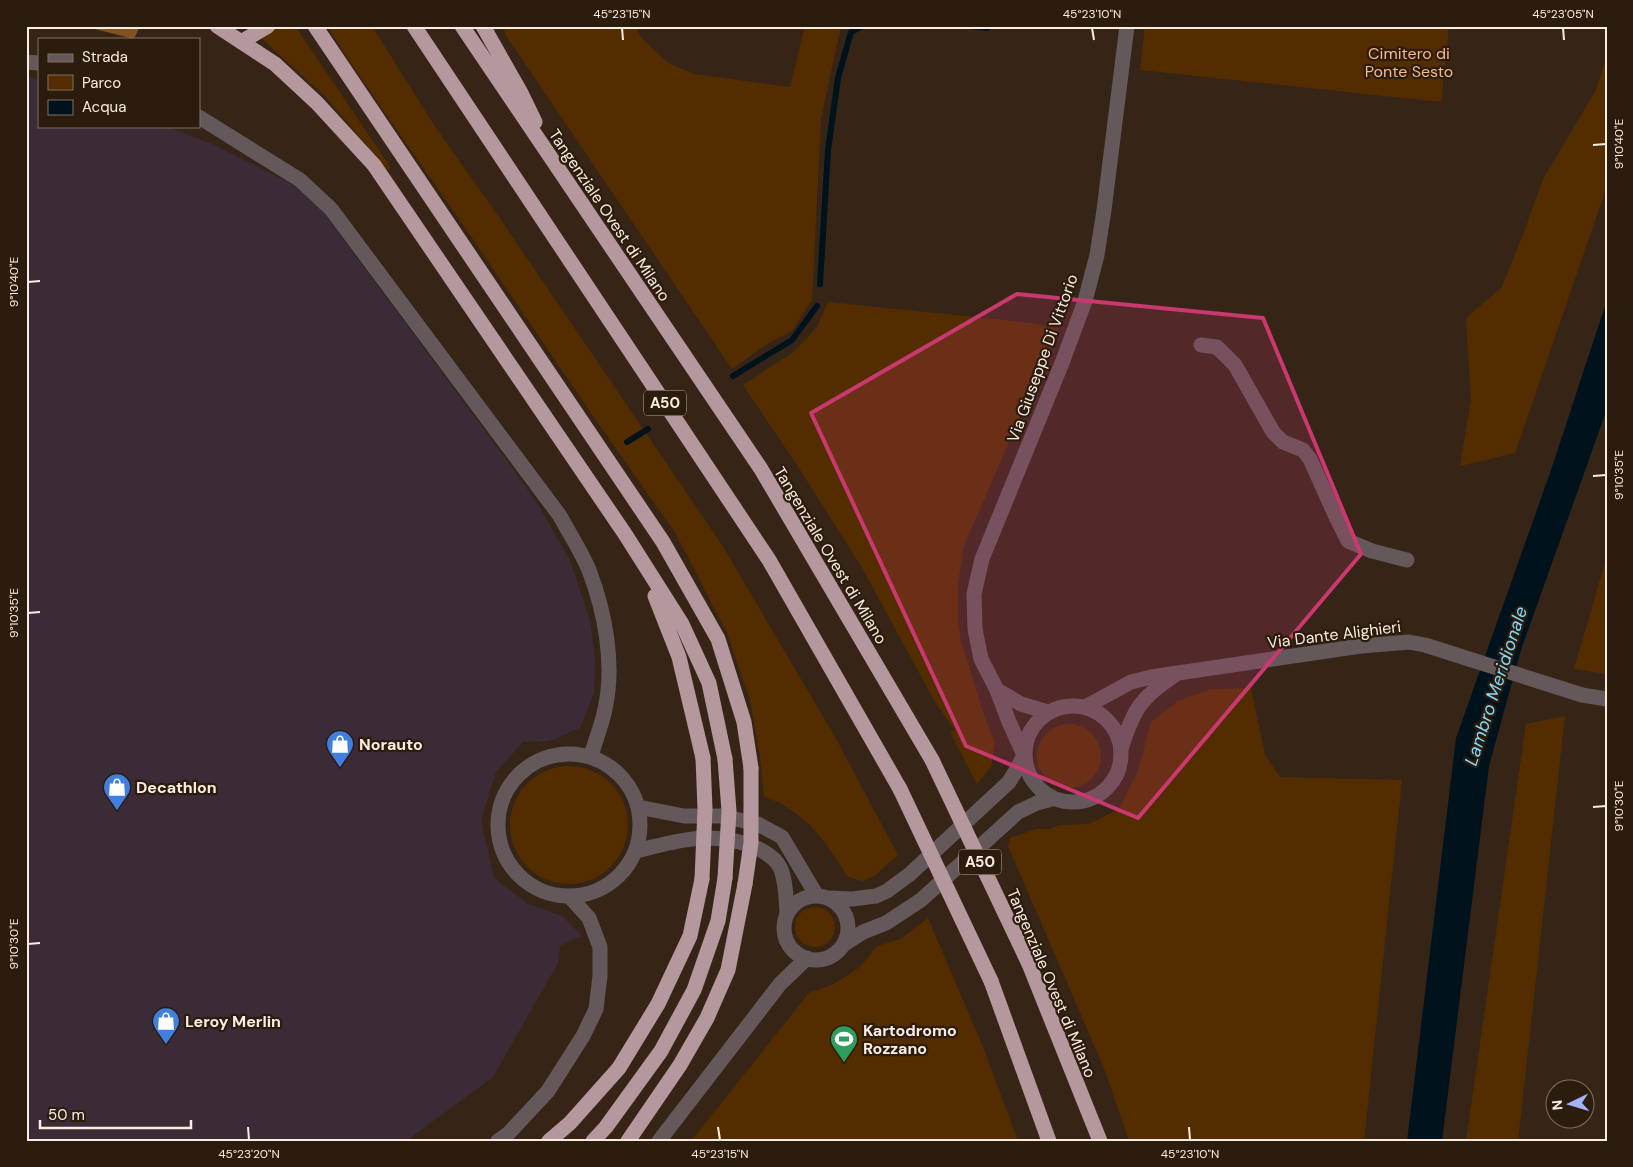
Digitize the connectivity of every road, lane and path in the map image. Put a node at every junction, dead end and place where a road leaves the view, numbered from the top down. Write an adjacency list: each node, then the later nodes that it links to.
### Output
1 (217, 26): 8 (highway)
2 (268, 26): 8 (highway)
3 (315, 26): 33 (highway, bridge)
4 (414, 26): 35 (highway, A50, bridge)
5 (462, 26): 10 (highway, Tangenziale Ovest di Milano / A50)
6 (483, 26): 10 (highway)
7 (1127, 26): 15 (street, Via Giuseppe Di Vittorio)
8 (241, 42): 13 (highway)
9 (200, 118): 21 (street)
10 (564, 179): 36 (highway, Tangenziale Ovest di Milano / A50, bridge)
11 (1200, 345): 12 (street)
12 (1406, 560)
13 (644, 566): 31 (highway, bridge); 32 (highway, bridge)
14 (1179, 673): 16 (street, Via Dante Alighieri); 17 (street, Via Dante Alighieri); 19 (street, Via Dante Alighieri)
15 (998, 690): 18 (street, Via Giuseppe Di Vittorio); 20 (street, Via Giuseppe Di Vittorio)
16 (1607, 699)
17 (1085, 707): 18 (street); 19 (street)
18 (1048, 712): 20 (street)
19 (1121, 750): 22 (street)
20 (1024, 755): 22 (street); 26 (street)
21 (590, 756): 23 (street); 25 (street)
22 (1052, 799): 28 (street)
23 (638, 807): 24 (street); 26 (street)
24 (636, 851): 25 (street); 27 (street)
25 (570, 896): 30 (street)
26 (823, 897): 27 (street); 28 (street)
27 (787, 912): 29 (street)
28 (843, 945): 29 (street)
29 (807, 958): 34 (street)
30 (498, 1141)
31 (549, 1141)
32 (593, 1141)
33 (628, 1141)
34 (659, 1141)
35 (1049, 1141)
36 (1100, 1141)

